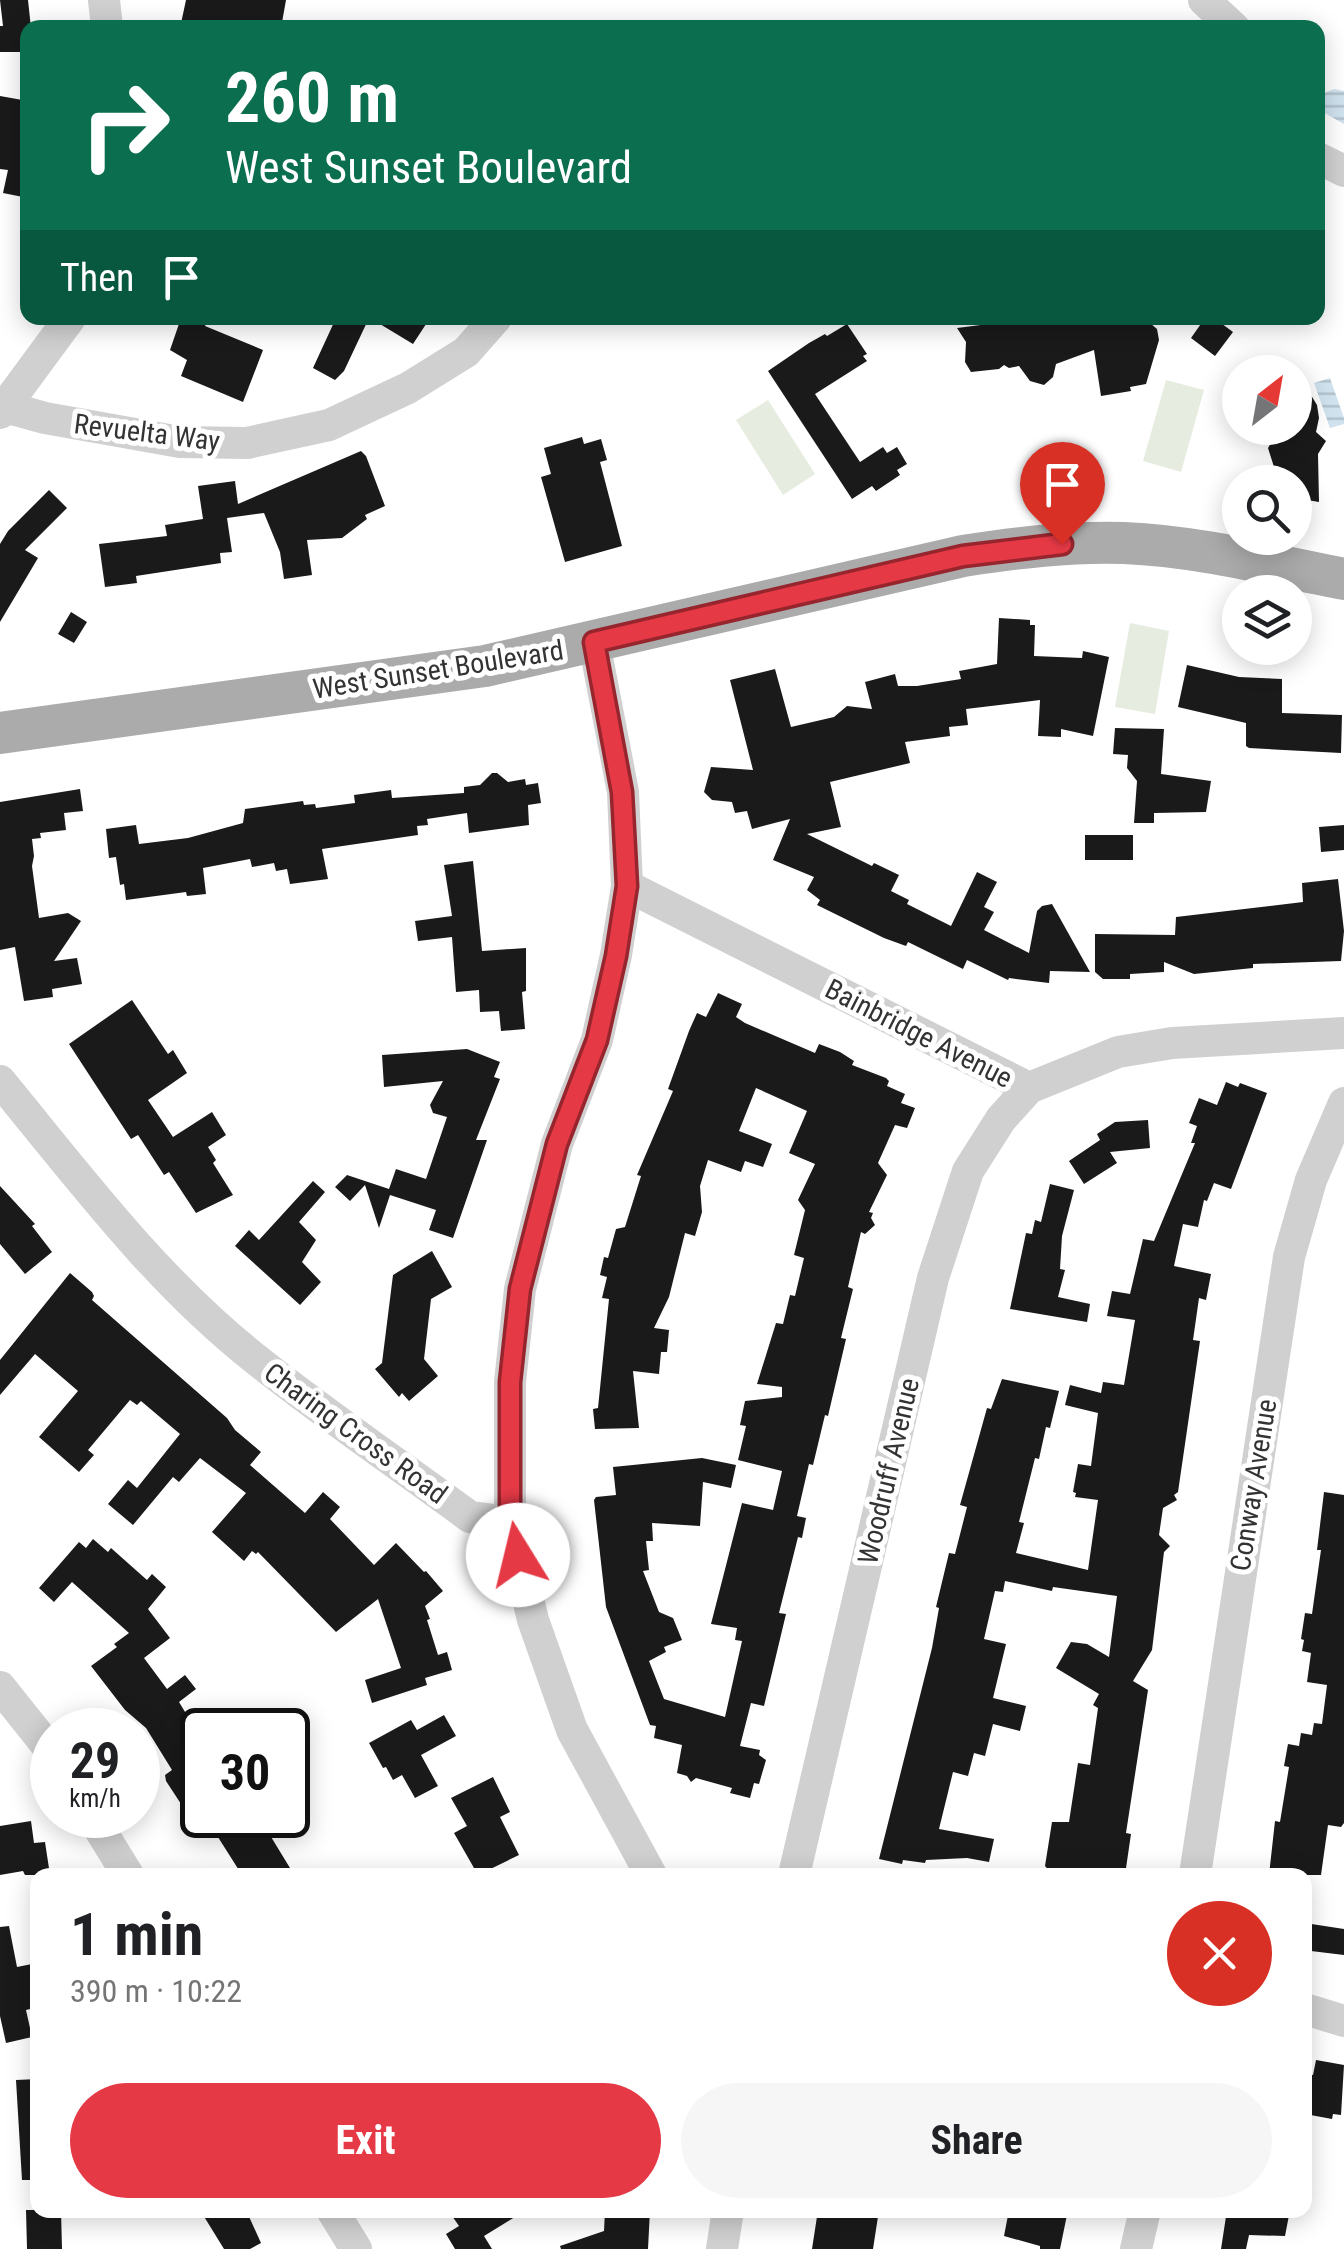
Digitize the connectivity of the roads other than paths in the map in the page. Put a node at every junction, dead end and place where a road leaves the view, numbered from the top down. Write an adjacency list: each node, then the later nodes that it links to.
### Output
1 (1204, 0): 2 (street)
2 (1225, 20)
3 (65, 325): 5 (street)
4 (490, 325): 5 (street, Revuelta Way)
5 (2, 410)
6 (1344, 579): 7 (main road, West Sunset Boulevard)
7 (594, 642): 8 (main road, West Sunset Boulevard); 9 (street)
8 (0, 733)
9 (627, 886): 12 (street, Bainbridge Avenue); 14 (street)
10 (1344, 1034): 12 (street, Bainbridge Avenue)
11 (0, 1080): 14 (street, Charing Cross Road)
12 (1029, 1088): 20 (street, Woodruff Avenue)
13 (1344, 1103): 21 (street, Conway Avenue)
14 (510, 1522): 19 (street)
15 (0, 1687): 16 (street)
16 (30, 1724)
17 (105, 1838): 18 (street)
18 (124, 1868)
19 (647, 1868)
20 (796, 1868)
21 (1196, 1868)
22 (1312, 2011): 23 (street)
23 (1344, 2022)
24 (337, 2218): 27 (street)
25 (727, 2218): 28 (street)
26 (1142, 2218): 29 (street)
27 (356, 2249)
28 (722, 2249)
29 (1136, 2249)

